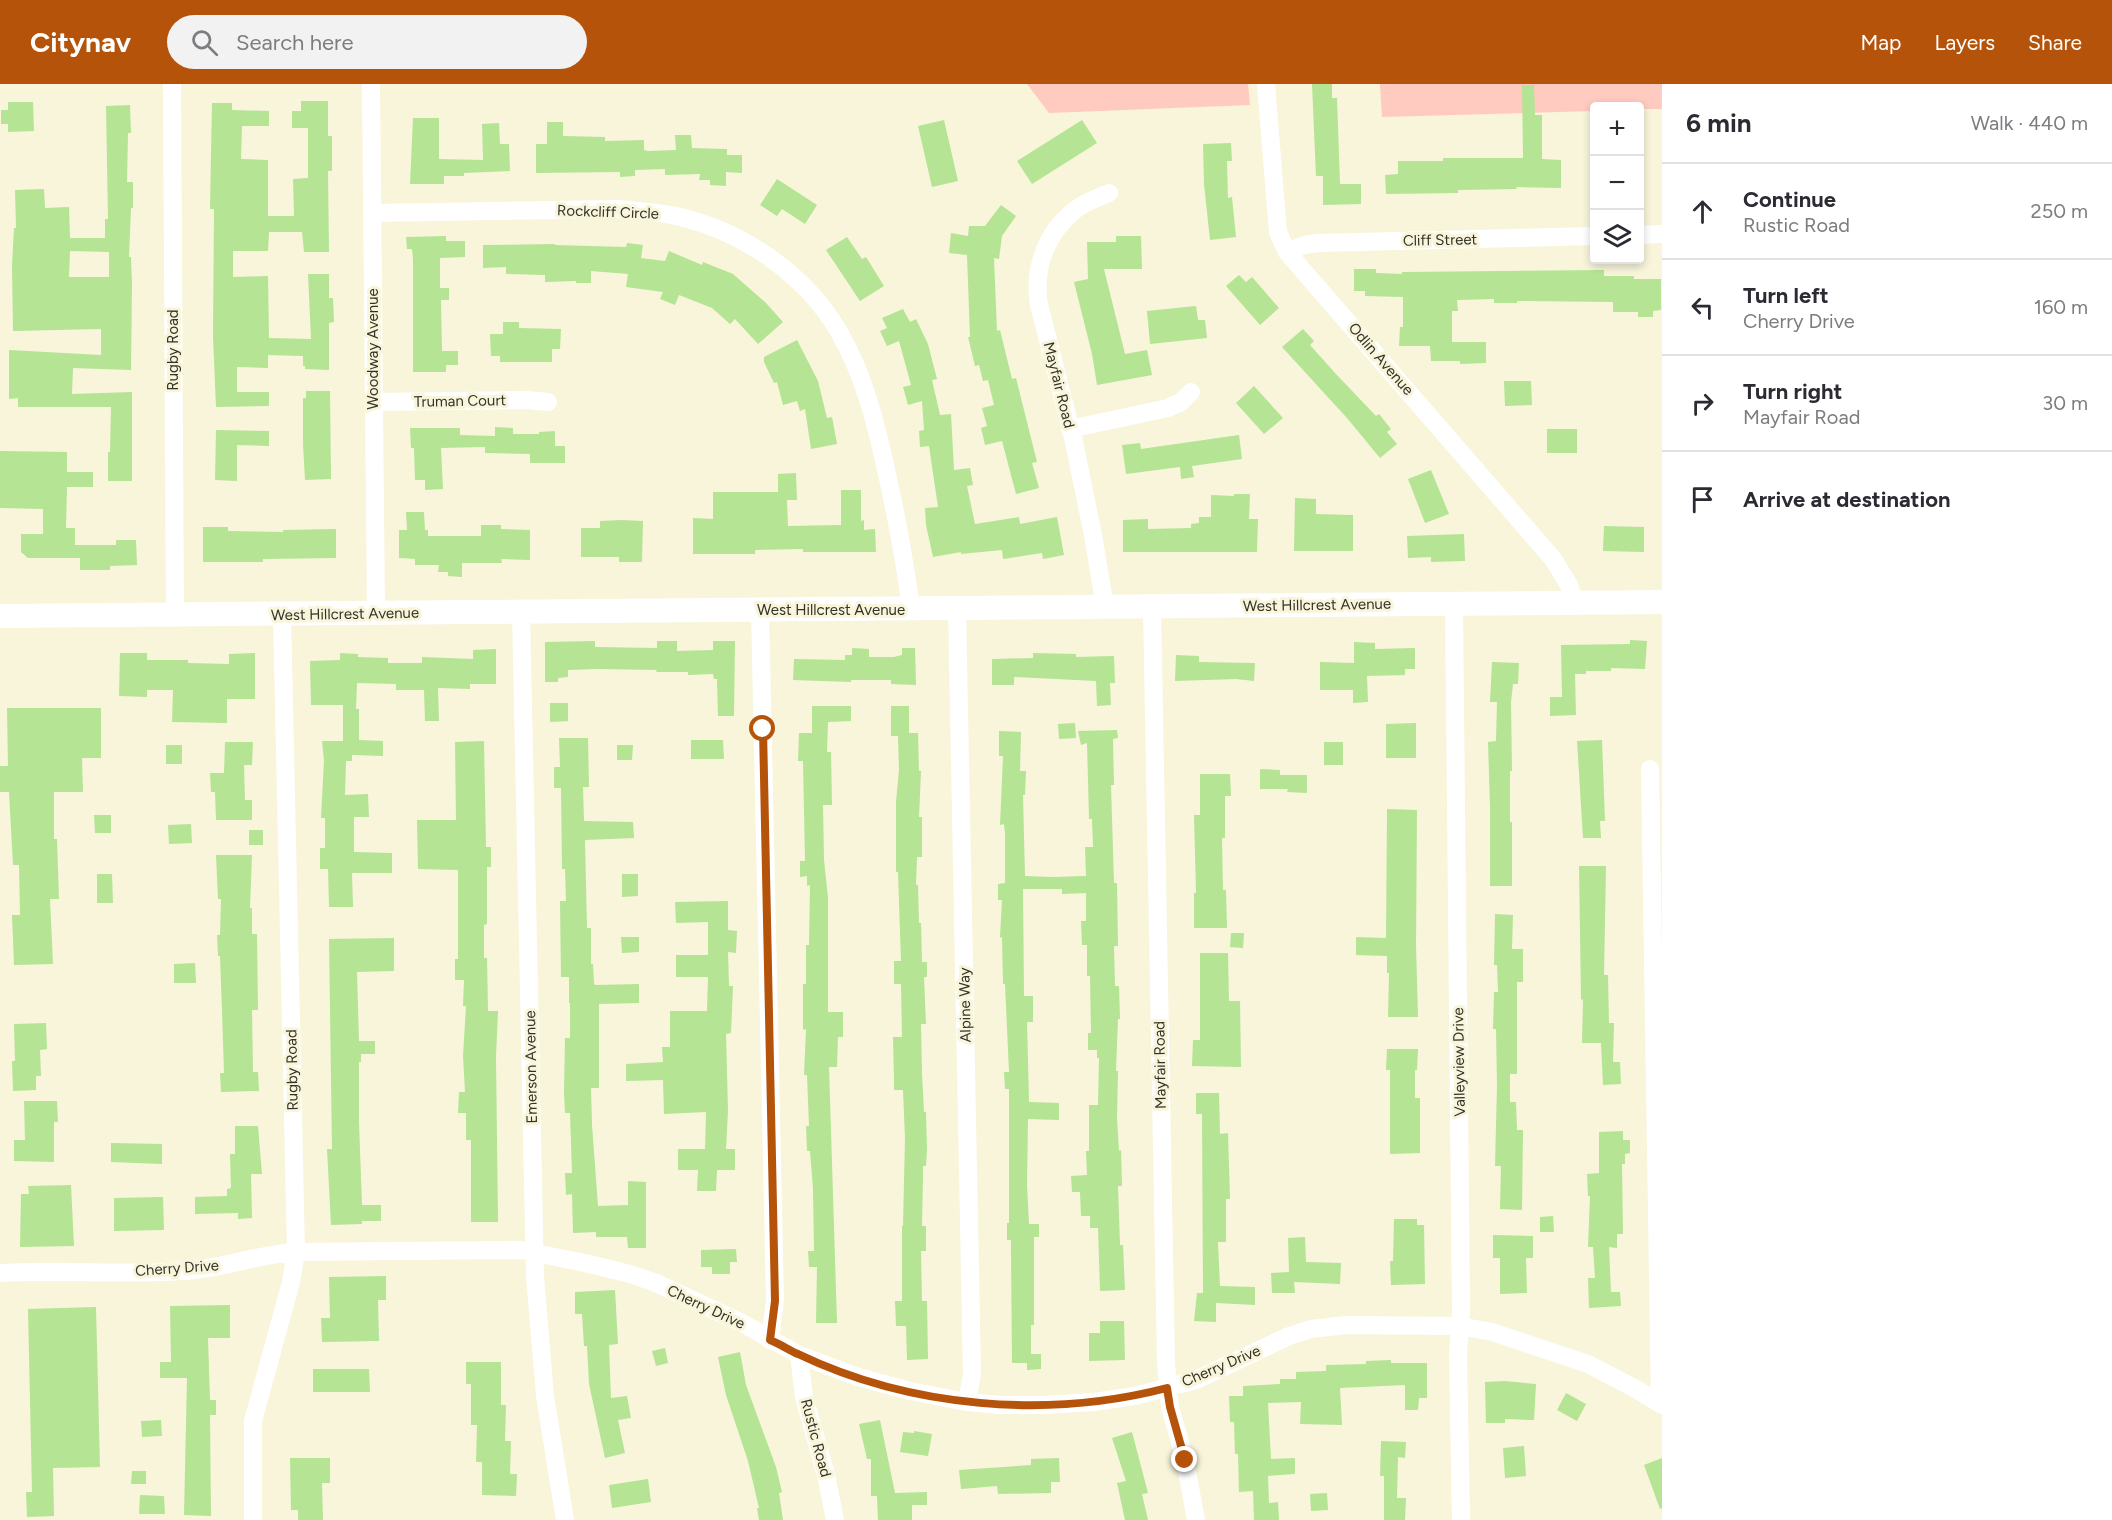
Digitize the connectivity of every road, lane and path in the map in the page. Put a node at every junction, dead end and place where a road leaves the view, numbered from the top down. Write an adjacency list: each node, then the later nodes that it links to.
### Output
1 (172, 84): 25 (street, Rugby Road)
2 (371, 84): 5 (street, Woodway Avenue)
3 (1266, 84): 9 (street, Odlin Avenue)
4 (1109, 193): 13 (street, Mayfair Road)
5 (372, 213): 11 (street, Woodway Avenue); 19 (street, Rockcliff Circle)
6 (1662, 234): 7 (street)
7 (1644, 235)
8 (1590, 236): 9 (street, Cliff Street)
9 (1287, 252): 15 (street, Odlin Avenue)
10 (1191, 392): 13 (street)
11 (373, 402): 12 (street, Truman Court); 23 (street, Woodway Avenue)
12 (548, 402)
13 (1070, 429): 17 (street, Mayfair Road)
14 (1662, 602): 15 (street, West Hillcrest Avenue)
15 (1574, 603): 16 (street, West Hillcrest Avenue)
16 (1454, 604): 18 (street, West Hillcrest Avenue); 32 (street, Valleyview Drive)
17 (1105, 607): 18 (street, West Hillcrest Avenue); 20 (street, West Hillcrest Avenue)
18 (1152, 607): 35 (street, Mayfair Road)
19 (911, 609): 20 (street, West Hillcrest Avenue); 21 (street, West Hillcrest Avenue)
20 (957, 609): 36 (street, Alpine Way)
21 (760, 610): 22 (street, West Hillcrest Avenue); 33 (street)
22 (521, 612): 23 (street, West Hillcrest Avenue); 30 (street, Emerson Avenue)
23 (376, 613): 24 (street, West Hillcrest Avenue)
24 (282, 614): 25 (street, West Hillcrest Avenue); 29 (street, Rugby Road)
25 (175, 615): 26 (street, West Hillcrest Avenue)
26 (0, 616)
27 (1650, 769): 28 (street)
28 (1658, 957): 37 (street)
29 (296, 1252): 30 (street, Cherry Drive); 31 (street, Cherry Drive); 38 (street, Rugby Road)
30 (535, 1254): 33 (street, Cherry Drive); 39 (street, Emerson Avenue)
31 (0, 1273)
32 (1459, 1326): 35 (street, Cherry Drive); 37 (street, Cherry Drive); 42 (street, Valleyview Drive)
33 (770, 1340): 34 (street, Cherry Drive)
34 (799, 1355): 36 (street, Cherry Drive); 40 (street, Rustic Road)
35 (1167, 1388): 36 (street, Cherry Drive); 41 (street, Mayfair Road)
36 (967, 1402)
37 (1661, 1404)
38 (253, 1520)
39 (565, 1520)
40 (835, 1520)
41 (1196, 1520)
42 (1461, 1520)

